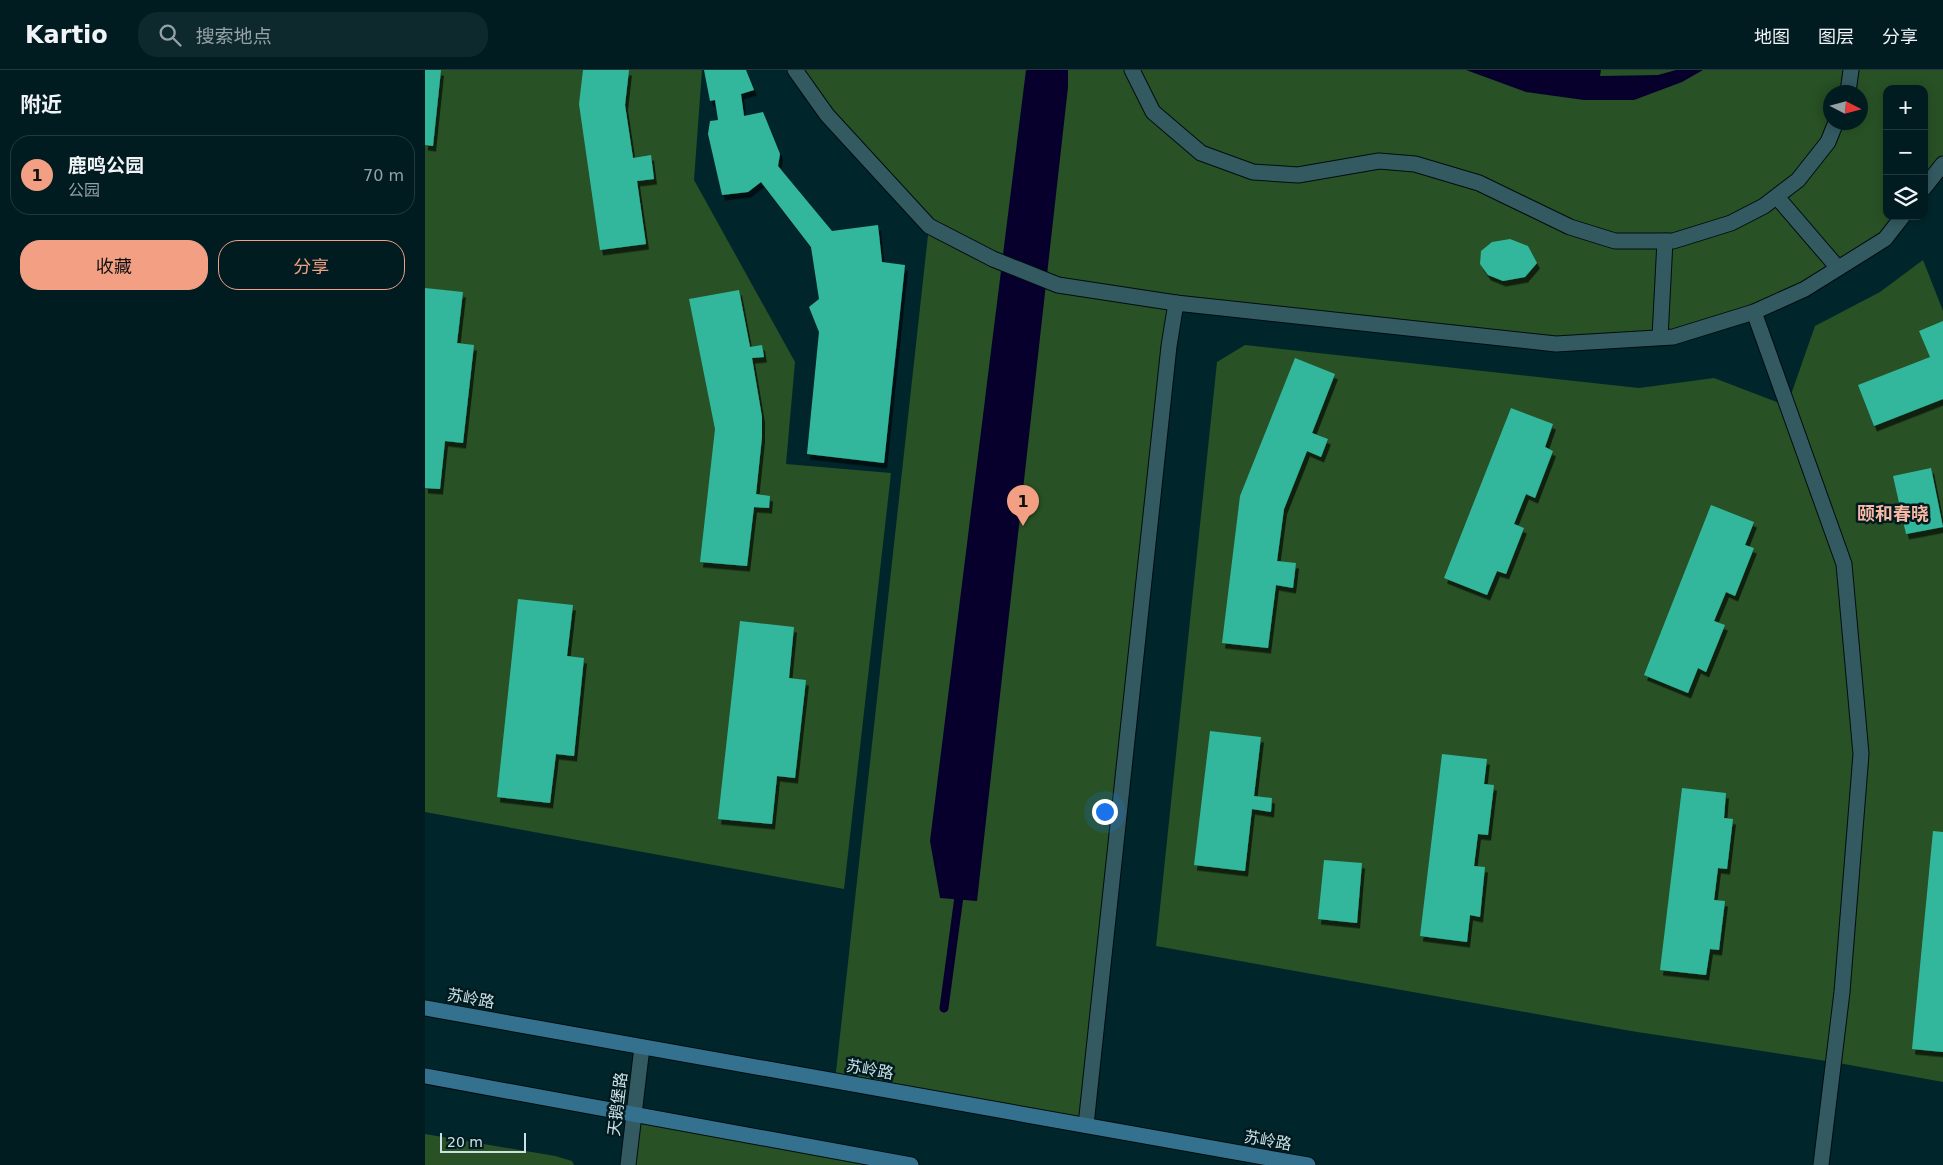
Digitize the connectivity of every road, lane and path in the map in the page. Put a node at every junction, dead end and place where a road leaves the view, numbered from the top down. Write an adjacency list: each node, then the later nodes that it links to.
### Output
1 (795, 70): 12 (street)
2 (1132, 70): 10 (street)
3 (1851, 70): 4 (street)
4 (1849, 85)
5 (1833, 130): 8 (street)
6 (1943, 164): 7 (street)
7 (1928, 183)
8 (1777, 197): 10 (street); 11 (street)
9 (1900, 220): 11 (street)
10 (1665, 241): 14 (street)
11 (1838, 268): 13 (street)
12 (1176, 303): 14 (street); 19 (street)
13 (1754, 312): 14 (street); 23 (street)
14 (1660, 337)
15 (425, 1008): 16 (main road, 苏岭路)
16 (642, 1047): 18 (street, 天鹅堡路); 19 (main road, 苏岭路)
17 (425, 1076): 18 (main road)
18 (634, 1114): 20 (street, 天鹅堡路); 21 (main road)
19 (1085, 1126): 22 (main road, 苏岭路)
20 (628, 1165)
21 (911, 1165)
22 (1308, 1165)
23 (1821, 1165)

